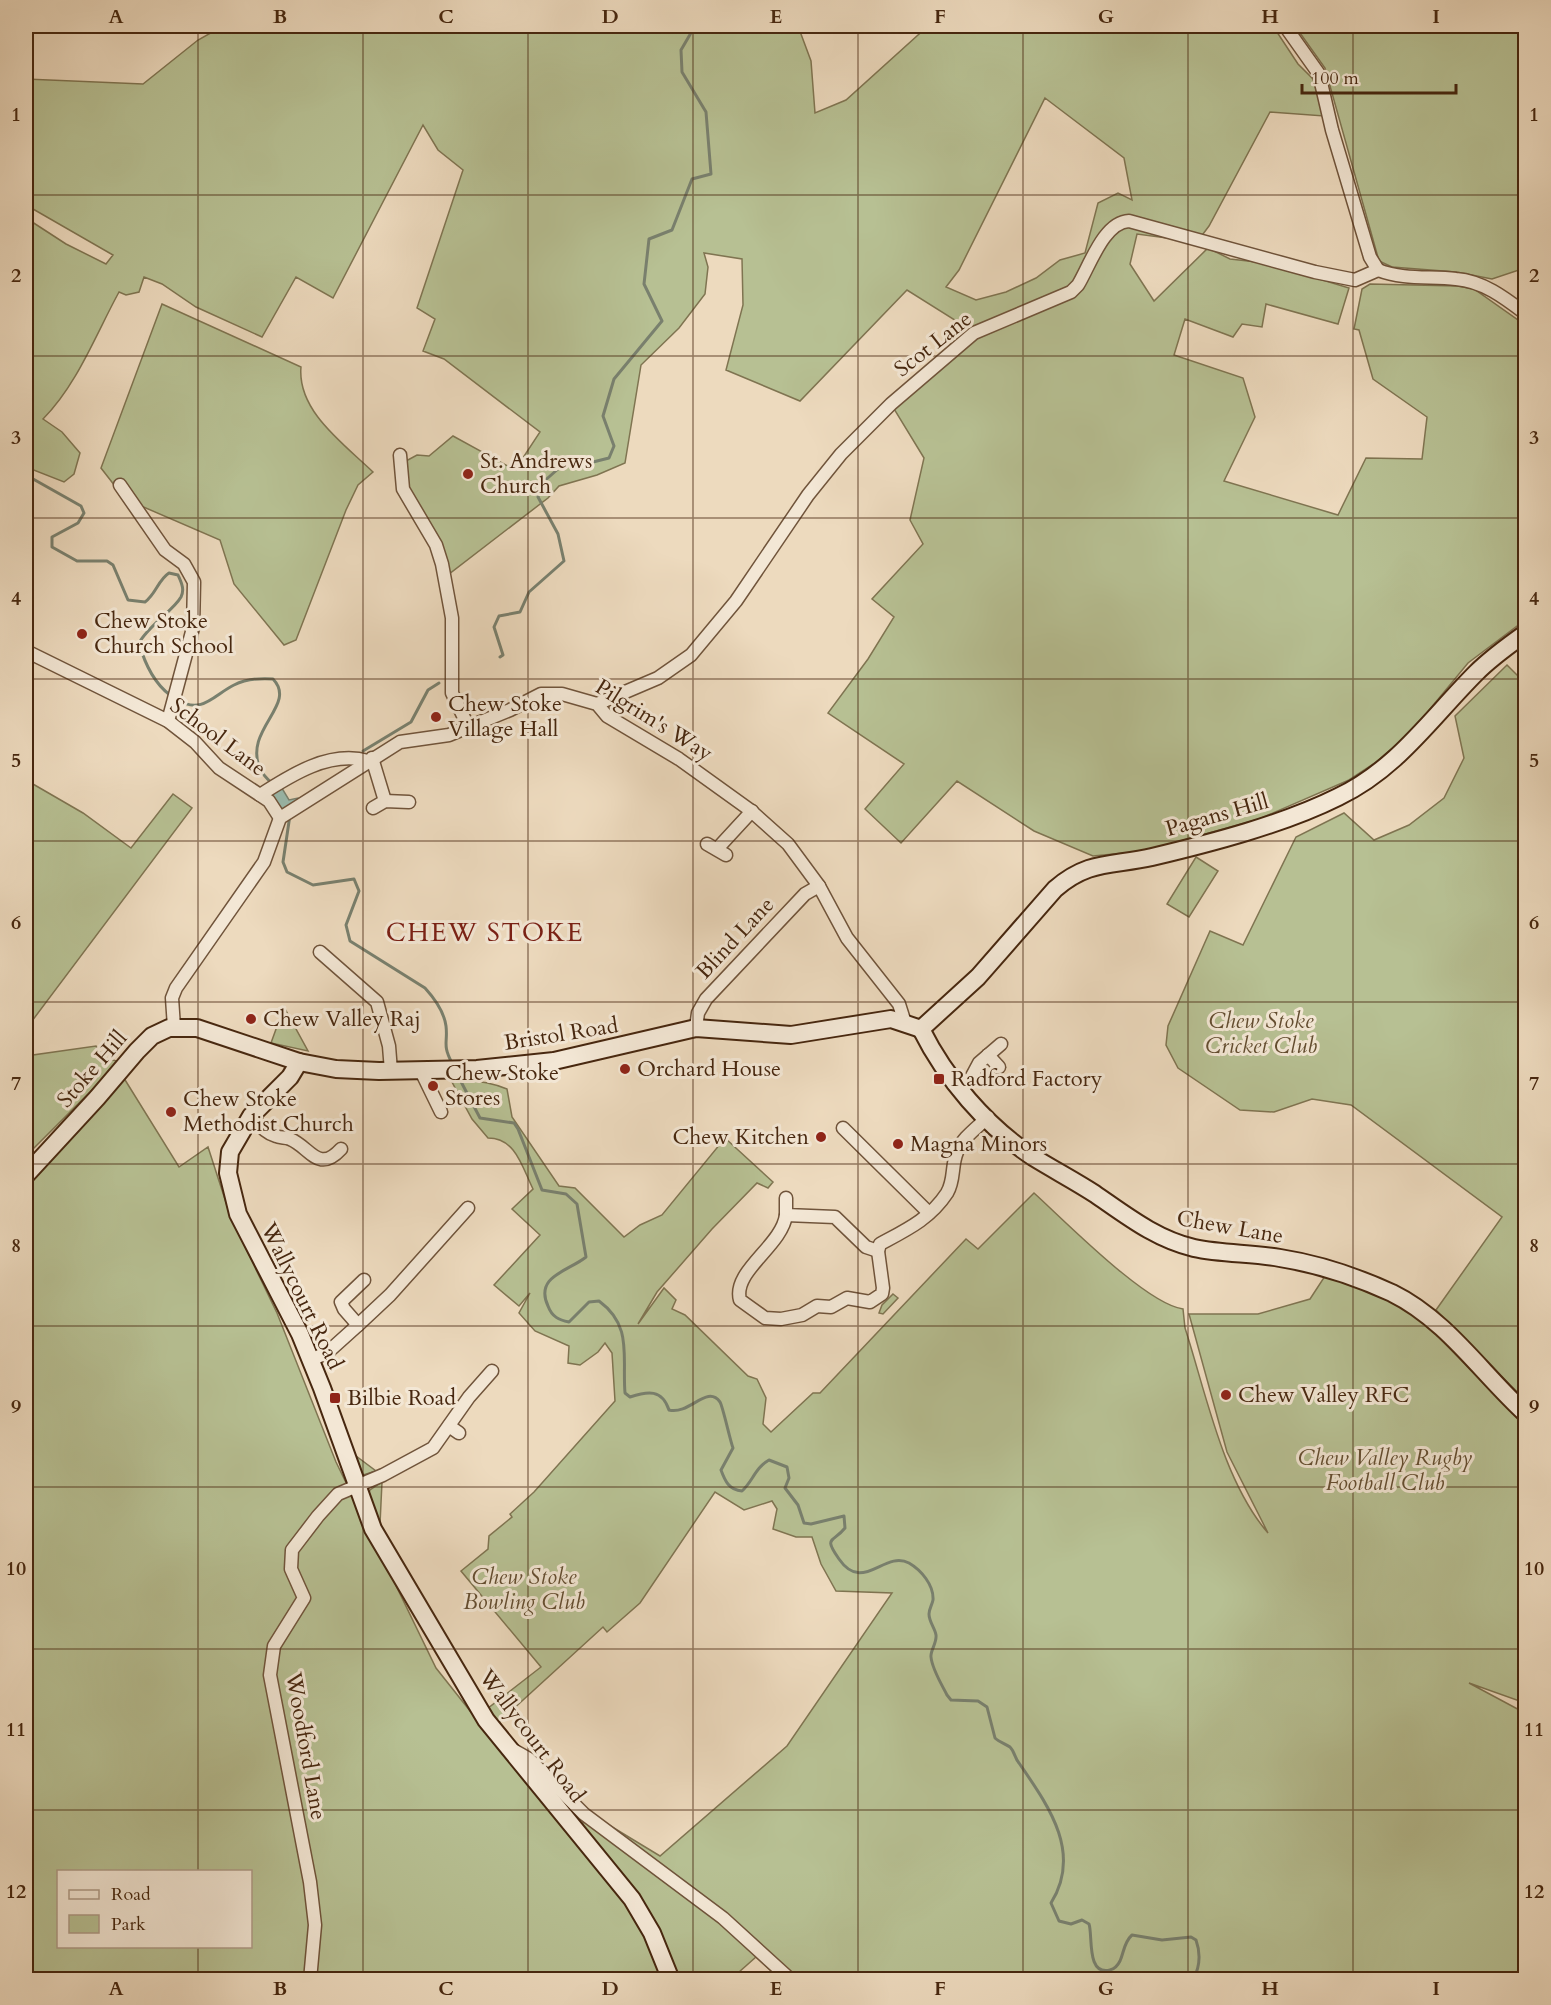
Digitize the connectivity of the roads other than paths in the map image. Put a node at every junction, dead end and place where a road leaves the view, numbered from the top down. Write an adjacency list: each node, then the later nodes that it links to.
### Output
1 (1285, 26): 2 (street)
2 (1378, 270): 3 (street); 8 (street, Scot Lane)
3 (1526, 314)
4 (400, 455): 10 (street)
5 (120, 485): 9 (street)
6 (1526, 633): 21 (street, Pagans Hill)
7 (26, 651): 9 (street, School Lane)
8 (597, 704): 10 (street, Pilgrim's Way); 16 (street, Pilgrim's Way)
9 (168, 721): 12 (street, School Lane)
10 (469, 728): 11 (street, Pilgrim's Way)
11 (370, 759): 12 (street); 13 (street); 17 (street, Pilgrim's Way)
12 (269, 789): 17 (street, School Lane)
13 (386, 801): 14 (street); 15 (street)
14 (409, 802)
15 (373, 808)
16 (752, 811): 18 (street); 19 (street, Pilgrim's Way)
17 (282, 817): 22 (street)
18 (717, 849)
19 (819, 886): 21 (street, Pilgrim's Way); 23 (street, Blind Lane)
20 (320, 952): 28 (street)
21 (913, 1026): 23 (street, Bristol Road); 30 (street, Chew Lane)
22 (174, 1027): 26 (street, Bristol Road); 36 (street, Stoke Hill)
23 (696, 1028): 29 (street, Bristol Road)
24 (1001, 1044): 25 (street)
25 (988, 1055): 27 (street); 30 (street)
26 (299, 1062): 28 (street, Bristol Road); 32 (street, Wallycourt Road)
27 (999, 1067)
28 (391, 1071): 29 (street, Bristol Road)
29 (421, 1071): 31 (street)
30 (958, 1089): 33 (street, Chew Lane)
31 (441, 1112)
32 (251, 1116): 35 (street); 44 (street, Wallycourt Road)
33 (988, 1117): 39 (street); 46 (street, Chew Lane)
34 (843, 1128): 39 (street)
35 (340, 1149)
36 (26, 1175)
37 (786, 1198): 40 (street)
38 (468, 1209): 43 (street)
39 (929, 1213): 41 (street)
40 (786, 1215): 41 (street); 41 (street)
41 (878, 1251)
42 (364, 1280): 43 (street)
43 (358, 1324): 44 (street)
44 (311, 1360): 47 (street, Wallycourt Road)
45 (492, 1371): 47 (street)
46 (1526, 1414)
47 (356, 1486): 48 (street, Wallycourt Road); 49 (street, Woodford Lane)
48 (510, 1750): 50 (street, Wallycourt Road); 51 (street)
49 (310, 1980)
50 (671, 1980)
51 (791, 1980)

